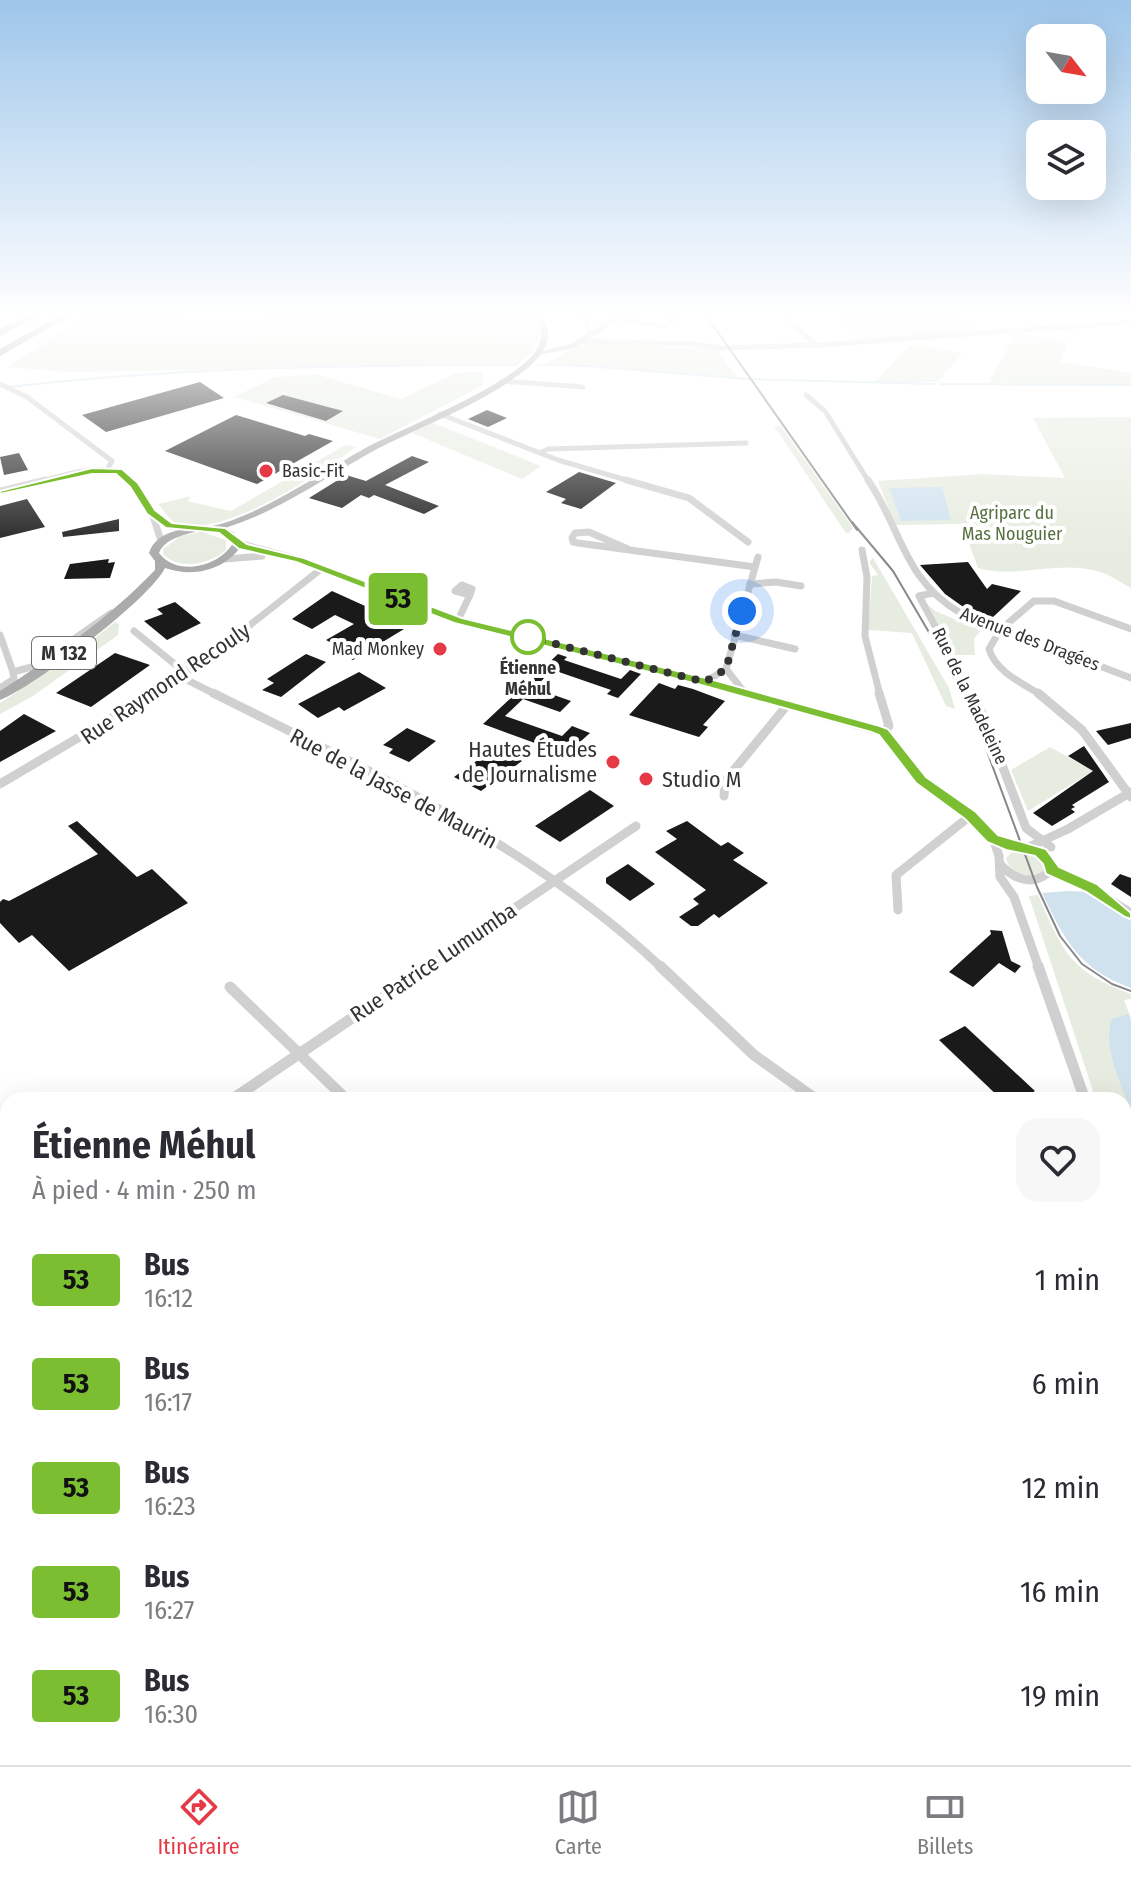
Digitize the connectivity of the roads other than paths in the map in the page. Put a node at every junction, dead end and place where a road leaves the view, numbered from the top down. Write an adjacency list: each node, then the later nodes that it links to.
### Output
1 (21, 396): 7 (street)
2 (473, 396): 4 (main road)
3 (808, 396): 27 (street)
4 (440, 414): 6 (street); 9 (main road)
5 (746, 443): 6 (street)
6 (540, 453): 15 (street)
7 (107, 470): 8 (street); 10 (street)
8 (0, 491)
9 (282, 501): 12 (main road); 14 (main road)
10 (151, 512): 11 (street); 13 (street)
11 (193, 529): 12 (main road); 13 (main road)
12 (212, 529): 14 (main road)
13 (161, 541): 21 (main road)
14 (237, 541): 18 (street); 20 (main road)
15 (748, 542)
16 (628, 549): 16 (street); 22 (street)
17 (862, 550): 46 (street)
18 (280, 555): 20 (street); 24 (street)
19 (758, 557): 22 (street)
20 (226, 559): 23 (main road)
21 (159, 562): 23 (main road); 29 (main road, M 132)
22 (755, 567): 25 (street)
23 (187, 569): 29 (main road, M 132)
24 (321, 569): 30 (street); 39 (street, Rue Raymond Recouly)
25 (750, 584): 26 (street); 34 (street)
26 (801, 586)
27 (933, 593): 31 (street, Avenue des Dragées); 53 (street, Rue de la Madeleine)
28 (471, 595): 30 (street)
29 (125, 606): 38 (street); 44 (main road, M 132)
30 (458, 620): 41 (street)
31 (1002, 628): 32 (street); 40 (street, Avenue des Dragées); 48 (street)
32 (1131, 629)
33 (134, 631): 39 (street, Rue de la Jasse de Maurin)
34 (734, 635): 36 (street); 37 (street)
35 (0, 638): 38 (street)
36 (795, 649)
37 (726, 669): 41 (street); 43 (street)
38 (13, 672): 42 (street)
39 (185, 674): 47 (street, Rue Raymond Recouly); 60 (street, Rue de la Jasse de Maurin)
40 (1131, 678)
41 (705, 682): 43 (street)
42 (0, 688)
43 (745, 693): 45 (street)
44 (0, 696)
45 (788, 704): 46 (street); 49 (street)
46 (883, 732): 50 (street)
47 (0, 784)
48 (1130, 795): 53 (street)
49 (724, 796)
50 (970, 816): 52 (street); 62 (street)
51 (636, 826): 60 (street, Rue Patrice Lumumba)
52 (993, 838): 54 (street); 57 (street)
53 (1050, 843): 55 (street); 56 (street)
54 (1012, 847): 55 (street); 57 (street)
55 (1029, 847): 56 (street)
56 (1046, 857): 58 (street)
57 (1000, 860): 59 (street); 61 (street)
58 (1051, 870): 59 (street); 63 (street)
59 (1022, 879): 61 (street)
60 (554, 880): 65 (street, Rue Patrice Lumumba); 68 (street, Rue de la Jasse de Maurin)
61 (1014, 897): 69 (street)
62 (898, 910)
63 (1131, 913)
64 (230, 987): 65 (street)
65 (300, 1053): 66 (street, Rue Patrice Lumumba); 67 (street)
66 (243, 1092)
67 (339, 1092)
68 (806, 1092)
69 (1082, 1092)

